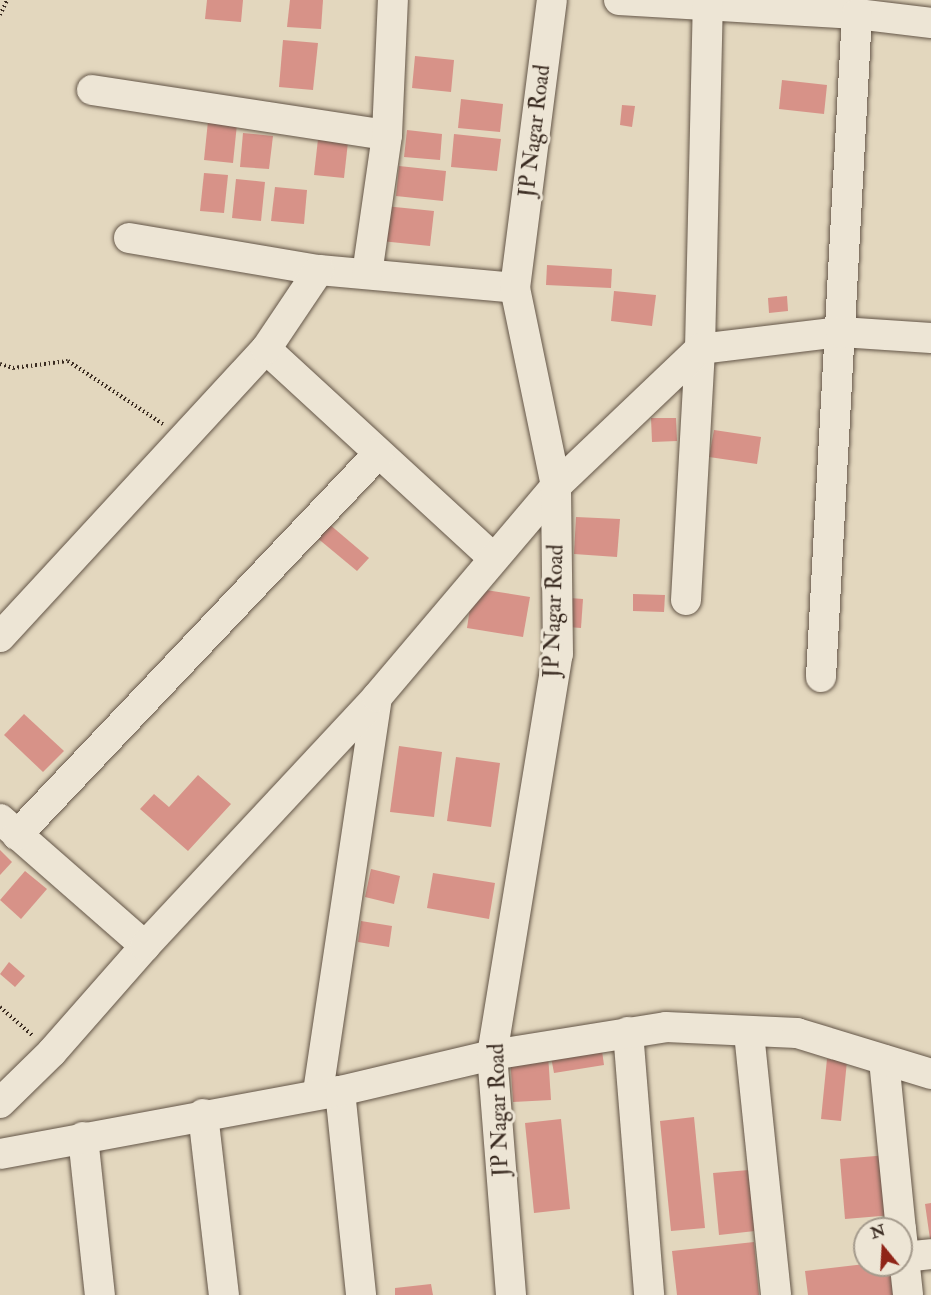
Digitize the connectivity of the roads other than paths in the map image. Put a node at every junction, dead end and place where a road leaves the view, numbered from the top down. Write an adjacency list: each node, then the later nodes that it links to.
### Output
1 (393, 0): 8 (street)
2 (552, 0): 12 (street, JP Nagar Road)
3 (619, 0): 4 (street)
4 (708, 5): 5 (street); 16 (street)
5 (857, 14): 6 (street); 13 (street)
6 (931, 23)
7 (92, 90): 8 (street)
8 (387, 135): 11 (street)
9 (129, 238): 10 (street)
10 (319, 270): 11 (street); 15 (street)
11 (367, 274): 12 (street)
12 (515, 288): 18 (street, JP Nagar Road)
13 (841, 332): 14 (street); 16 (street); 22 (street)
14 (931, 338)
15 (266, 349): 17 (street); 21 (street)
16 (700, 349): 18 (street); 20 (street)
17 (379, 453): 19 (street); 24 (street)
18 (556, 486): 19 (street); 28 (street, JP Nagar Road)
19 (493, 558): 23 (street)
20 (686, 600)
21 (0, 637)
22 (821, 678)
23 (377, 697): 25 (street); 31 (street)
24 (9, 827): 25 (street)
25 (145, 946): 32 (street)
26 (628, 1032): 27 (street); 28 (street); 42 (street)
27 (749, 1033): 29 (street); 43 (street)
28 (492, 1055): 31 (street); 41 (street, JP Nagar Road)
29 (884, 1060): 30 (street); 36 (street)
30 (931, 1074)
31 (329, 1091): 33 (street); 40 (street)
32 (0, 1103)
33 (202, 1114): 34 (street); 39 (street)
34 (83, 1137): 35 (street); 38 (street)
35 (0, 1154)
36 (906, 1217)
37 (908, 1277): 44 (street)
38 (100, 1295)
39 (224, 1295)
40 (361, 1295)
41 (511, 1295)
42 (649, 1295)
43 (776, 1295)
44 (908, 1295)

